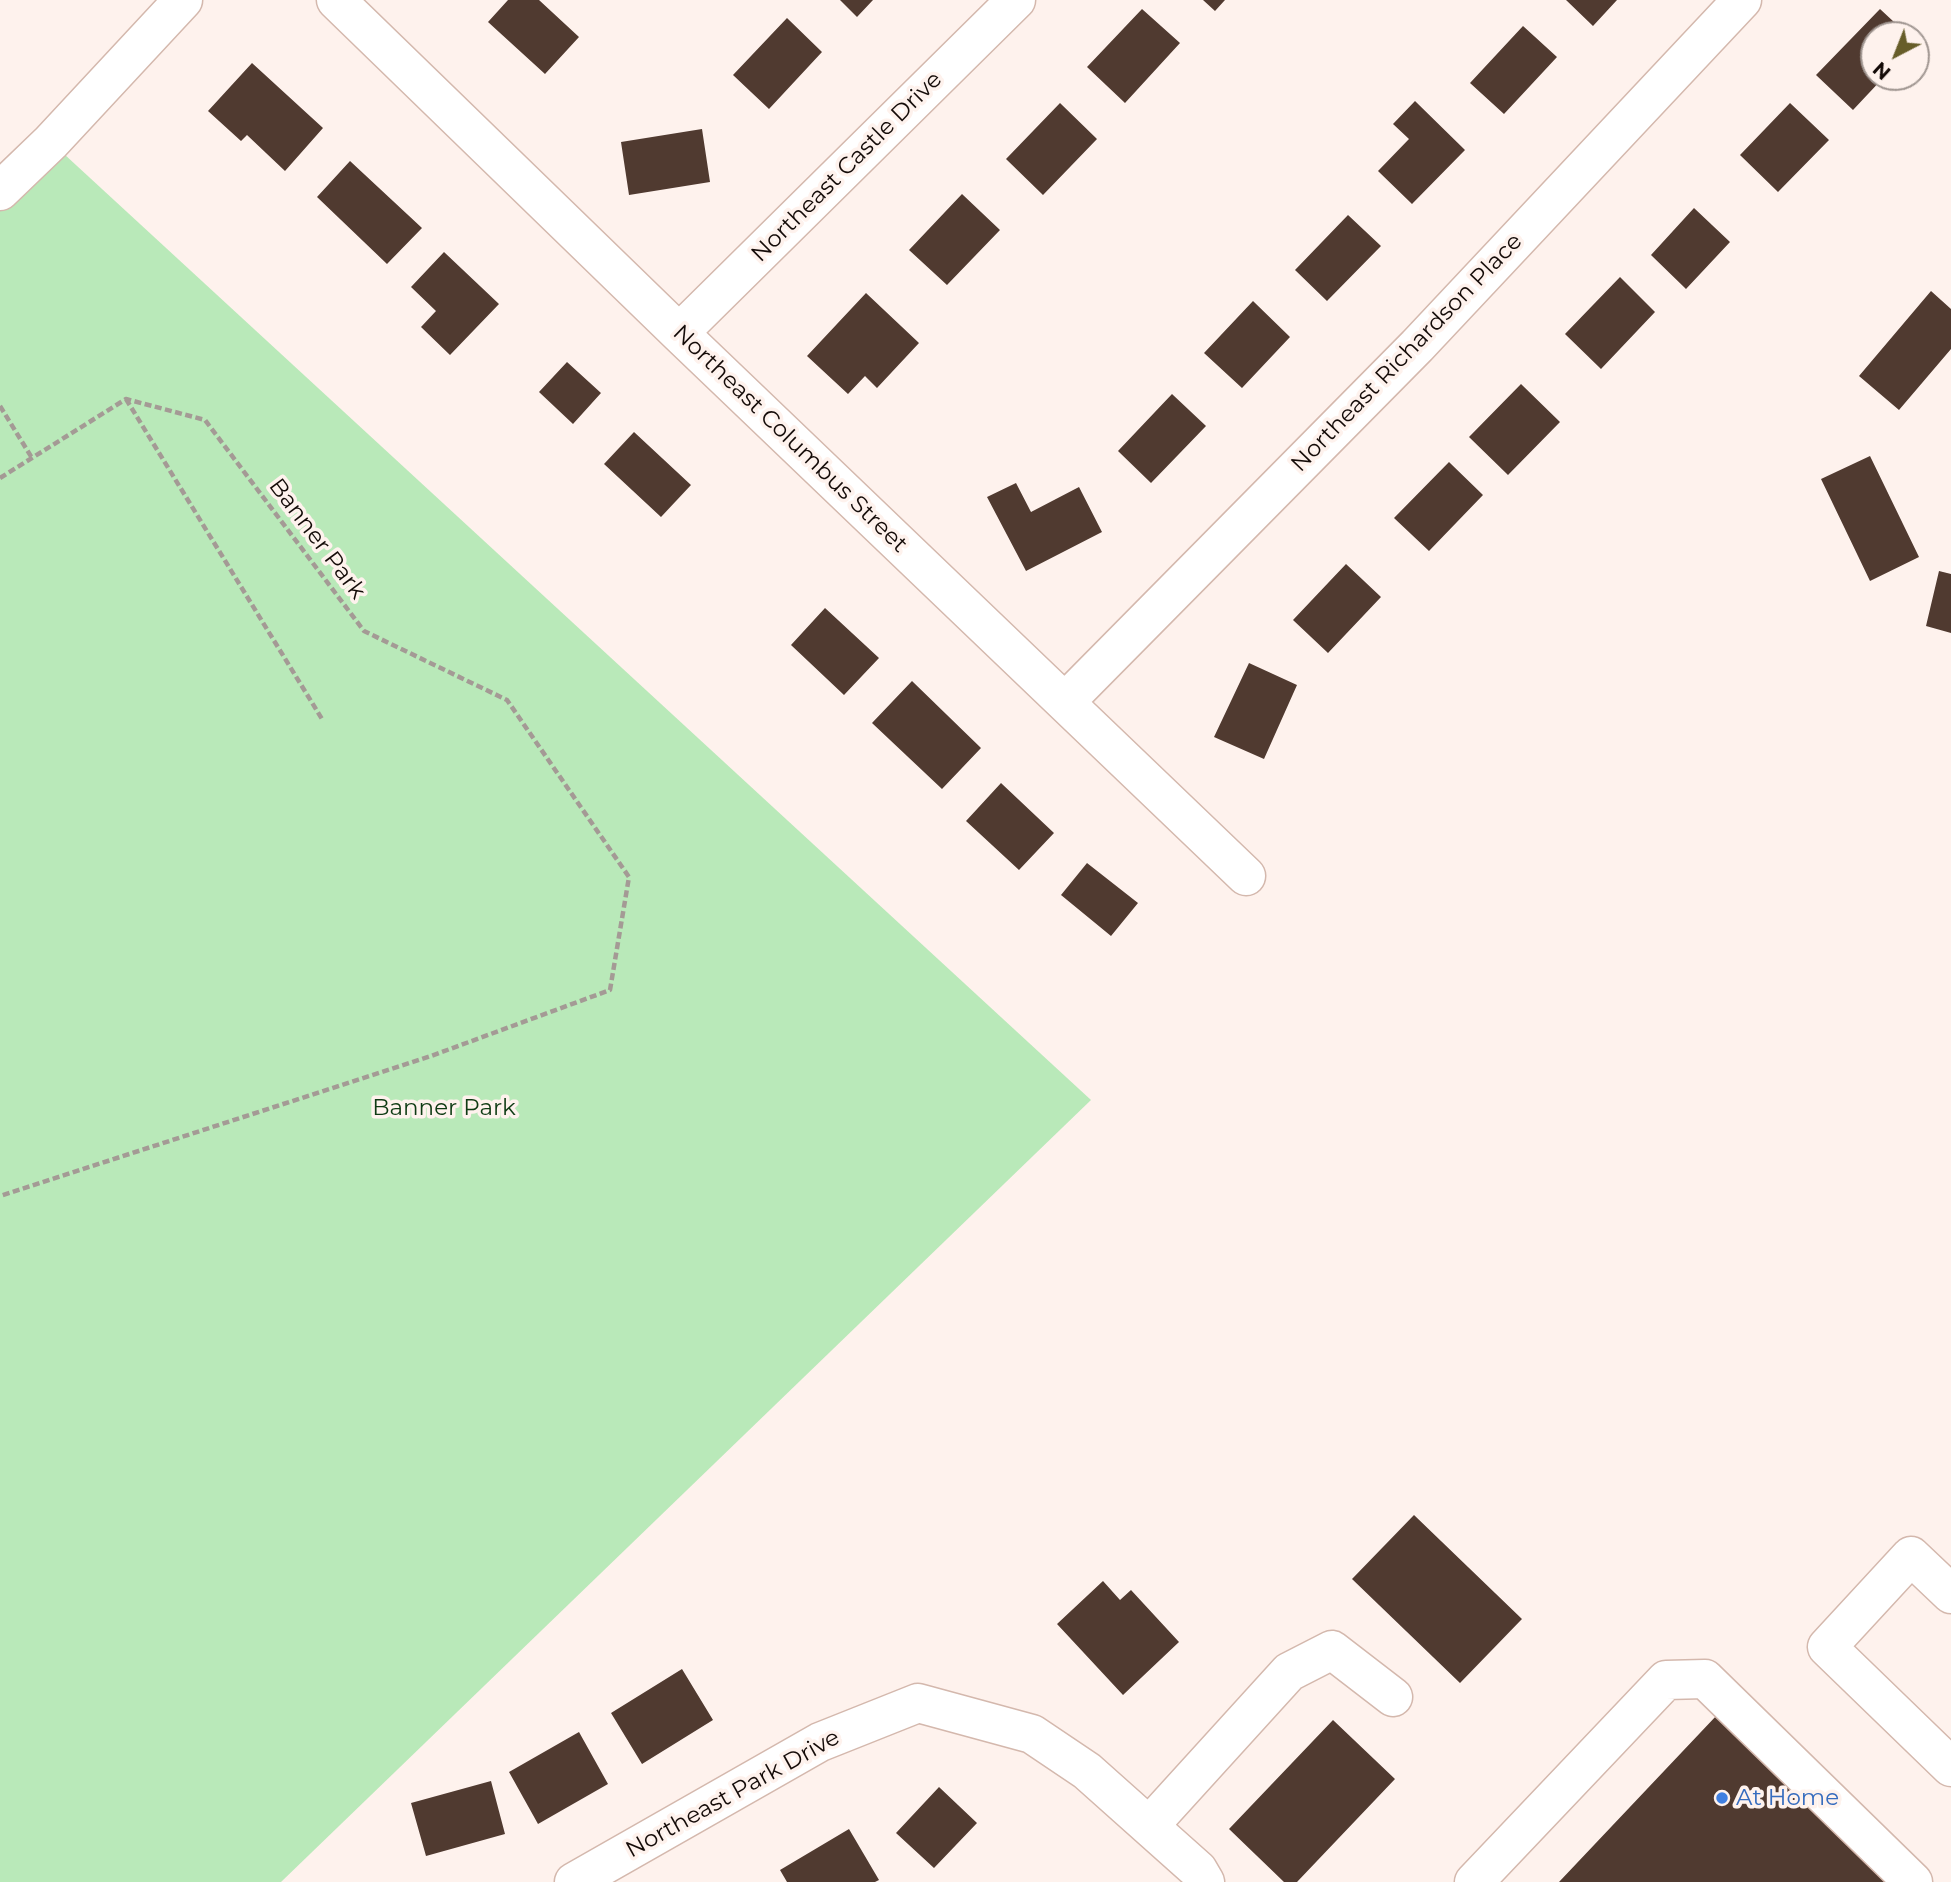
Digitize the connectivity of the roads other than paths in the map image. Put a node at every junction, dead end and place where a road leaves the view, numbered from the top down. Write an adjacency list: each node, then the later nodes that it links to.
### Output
1 (183, 0): 5 (street)
2 (336, 0): 6 (street, Northeast Columbus Street)
3 (1016, 0): 6 (street, Northeast Castle Drive)
4 (1742, 0): 7 (street, Northeast Richardson Place)
5 (0, 191)
6 (679, 333): 7 (street, Northeast Columbus Street)
7 (1066, 701): 8 (street, Northeast Columbus Street)
8 (1246, 876)
9 (1951, 1594): 11 (street)
10 (1394, 1697): 12 (street)
11 (1951, 1767)
12 (1149, 1826): 13 (street, Northeast Park Drive); 14 (street, Northeast Park Drive)
13 (574, 1882)
14 (1205, 1882)
15 (1474, 1882): 16 (street)
16 (1913, 1882)

